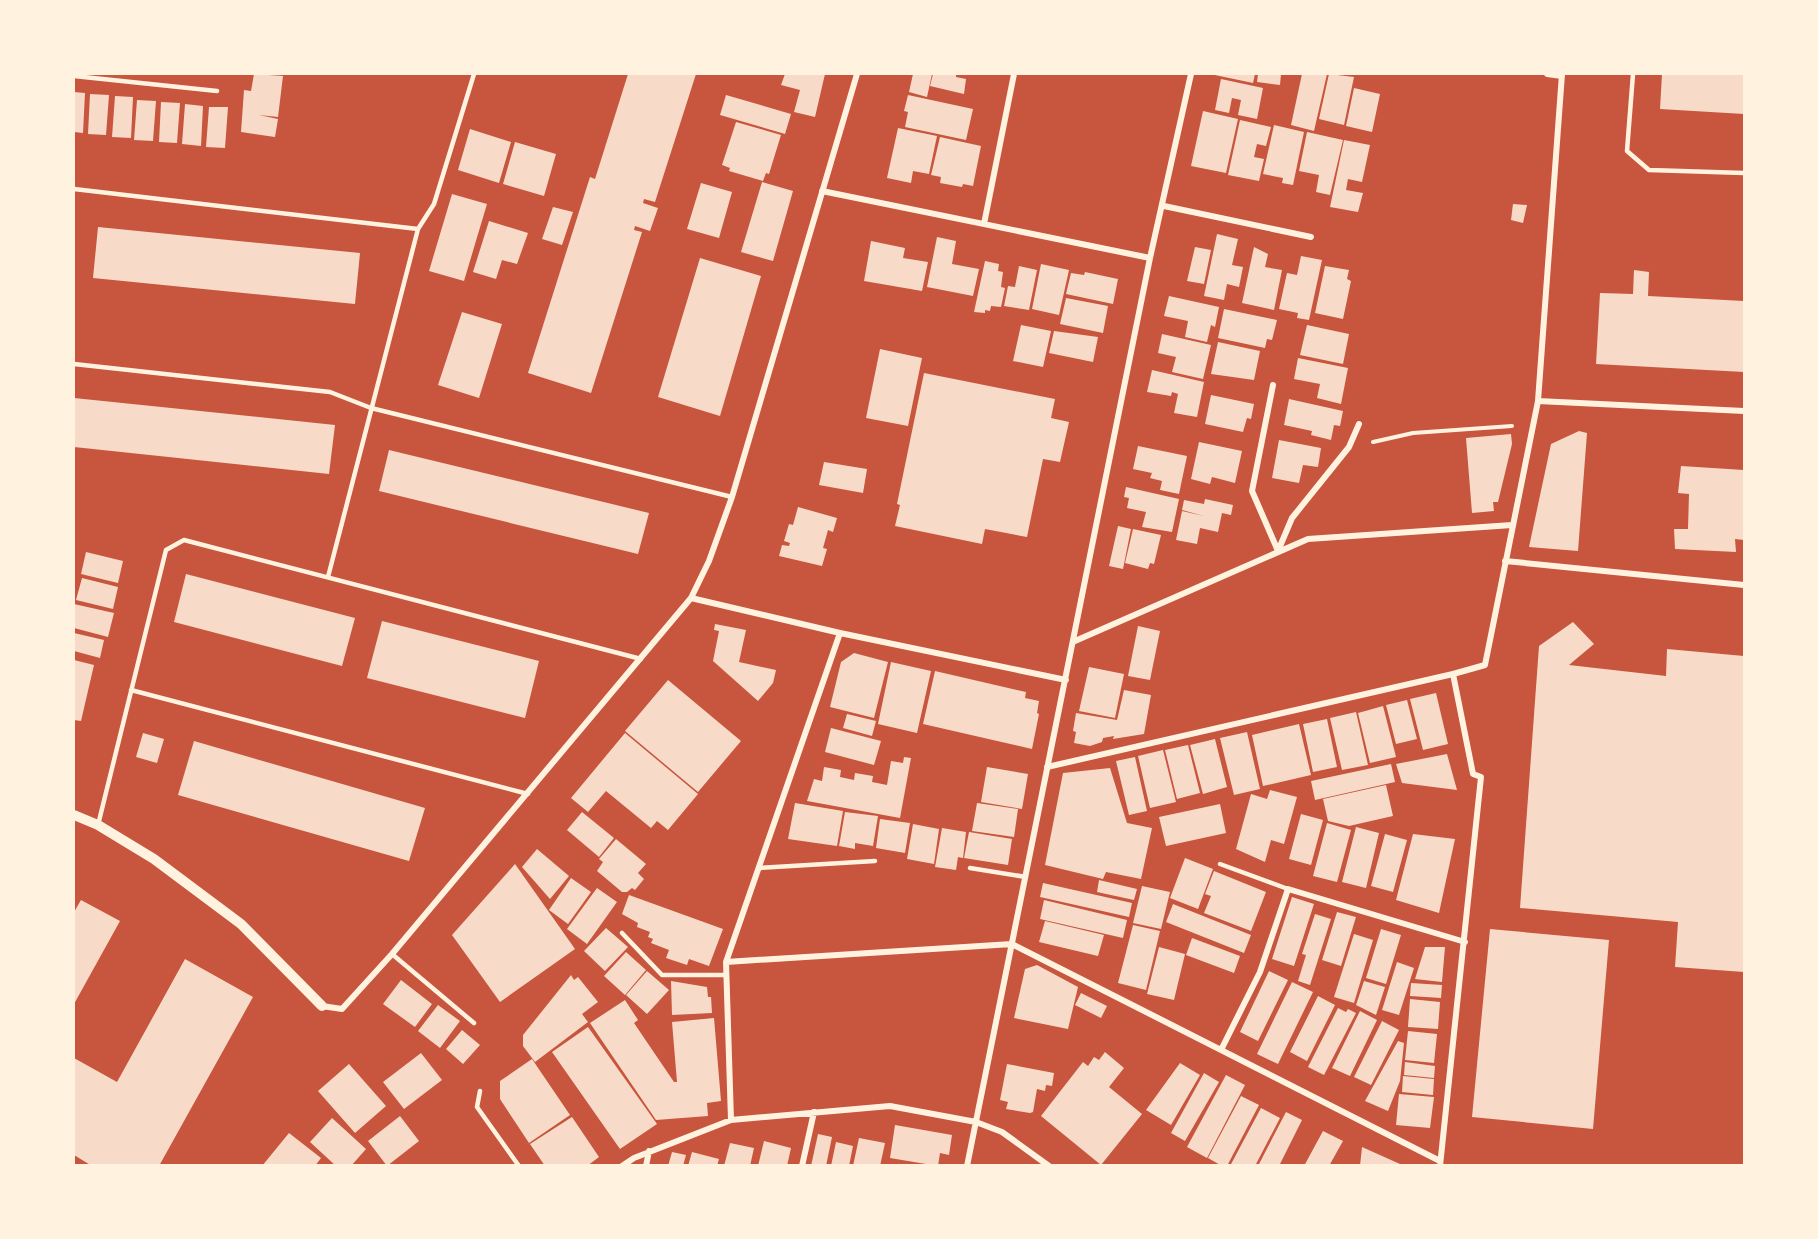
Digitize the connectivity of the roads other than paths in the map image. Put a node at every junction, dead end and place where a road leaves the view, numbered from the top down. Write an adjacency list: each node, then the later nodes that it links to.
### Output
1 (474, 74): 15 (lane)
2 (857, 74): 12 (street)
3 (1014, 74): 14 (street)
4 (1191, 74): 13 (street)
5 (1547, 74): 7 (street)
6 (1633, 74): 10 (lane)
7 (1562, 75): 20 (street)
8 (74, 76): 9 (lane)
9 (217, 91)
10 (1744, 173)
11 (74, 189): 15 (lane)
12 (822, 191): 14 (street); 24 (street)
13 (1164, 206): 16 (street); 17 (street)
14 (984, 224): 17 (street)
15 (418, 229): 21 (lane)
16 (1311, 237)
17 (1150, 258): 32 (street)
18 (74, 364): 21 (lane)
19 (1273, 385): 26 (street)
20 (1538, 401): 22 (street); 25 (street)
21 (371, 408): 24 (lane); 28 (lane)
22 (1744, 411)
23 (1359, 424): 26 (street)
24 (732, 497): 30 (street)
25 (1512, 525): 26 (street); 27 (street)
26 (1278, 551): 32 (street)
27 (1505, 561): 29 (street); 34 (street)
28 (328, 577): 33 (lane); 36 (lane)
29 (1744, 585)
30 (691, 598): 31 (street); 33 (street)
31 (840, 633): 35 (street); 43 (street)
32 (1075, 641): 35 (street)
33 (641, 659): 38 (street)
34 (1453, 674): 37 (street); 48 (street)
35 (1066, 680): 37 (street)
36 (131, 690): 38 (lane); 40 (lane)
37 (1047, 767): 45 (street)
38 (528, 794): 50 (street)
39 (74, 815): 40 (street)
40 (98, 825): 53 (street)
41 (875, 861): 43 (lane)
42 (1220, 864): 46 (lane)
43 (756, 868): 51 (street)
44 (970, 868): 45 (lane)
45 (1026, 877): 49 (street)
46 (1288, 889): 48 (street); 55 (street)
47 (622, 933): 52 (lane)
48 (1465, 942): 61 (street)
49 (1012, 944): 51 (street); 55 (street); 59 (street)
50 (392, 954): 53 (street); 54 (lane)
51 (726, 962): 52 (street)
52 (725, 975): 58 (street)
53 (322, 1006)
54 (474, 1023)
55 (1221, 1050): 61 (street)
56 (480, 1091): 62 (lane)
57 (814, 1112): 58 (street); 59 (street); 65 (street)
58 (731, 1120): 60 (street)
59 (976, 1122): 66 (street); 67 (street)
60 (649, 1151): 63 (street); 64 (street)
61 (1440, 1163)
62 (519, 1166)
63 (622, 1166)
64 (646, 1166)
65 (802, 1166)
66 (968, 1166)
67 (1049, 1166)

